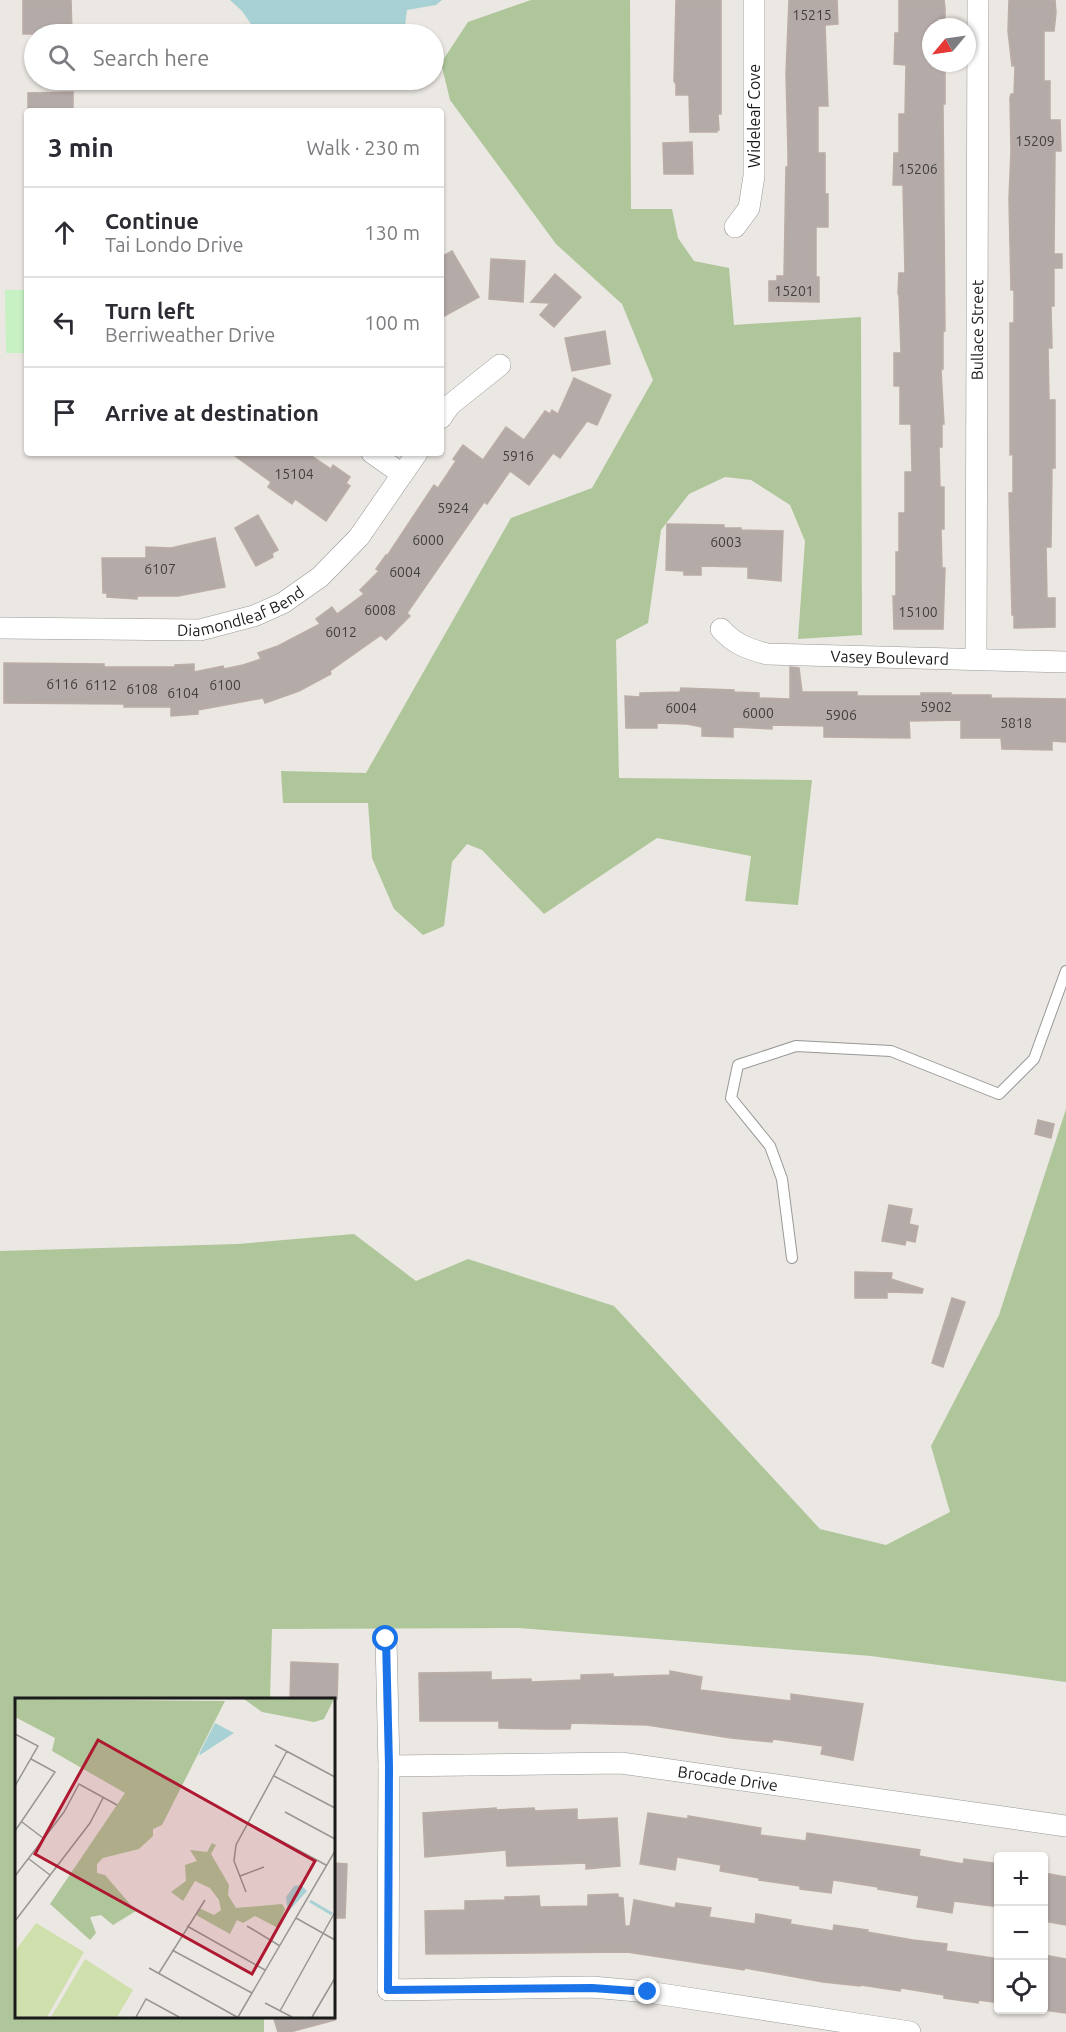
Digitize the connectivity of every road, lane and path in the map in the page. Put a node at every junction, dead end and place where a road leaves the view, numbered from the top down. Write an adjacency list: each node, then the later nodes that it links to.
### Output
1 (754, 0): 3 (street, Wideleaf Cove)
2 (978, 0): 11 (street, Bullace Street)
3 (735, 227)
4 (500, 365): 5 (street)
5 (444, 414)
6 (376, 456): 8 (street)
7 (415, 456): 8 (street, Diamondleaf Bend)
8 (402, 474): 9 (street, Diamondleaf Bend)
9 (0, 628)
10 (721, 628): 11 (street, Vasey Boulevard)
11 (975, 658): 12 (street, Vasey Boulevard)
12 (1066, 662)
13 (1066, 971): 14 (lane)
14 (792, 1258)
15 (386, 1639): 16 (street)
16 (389, 1766): 17 (street, Brocade Drive); 18 (street)
17 (1066, 1826)
18 (910, 2032)

